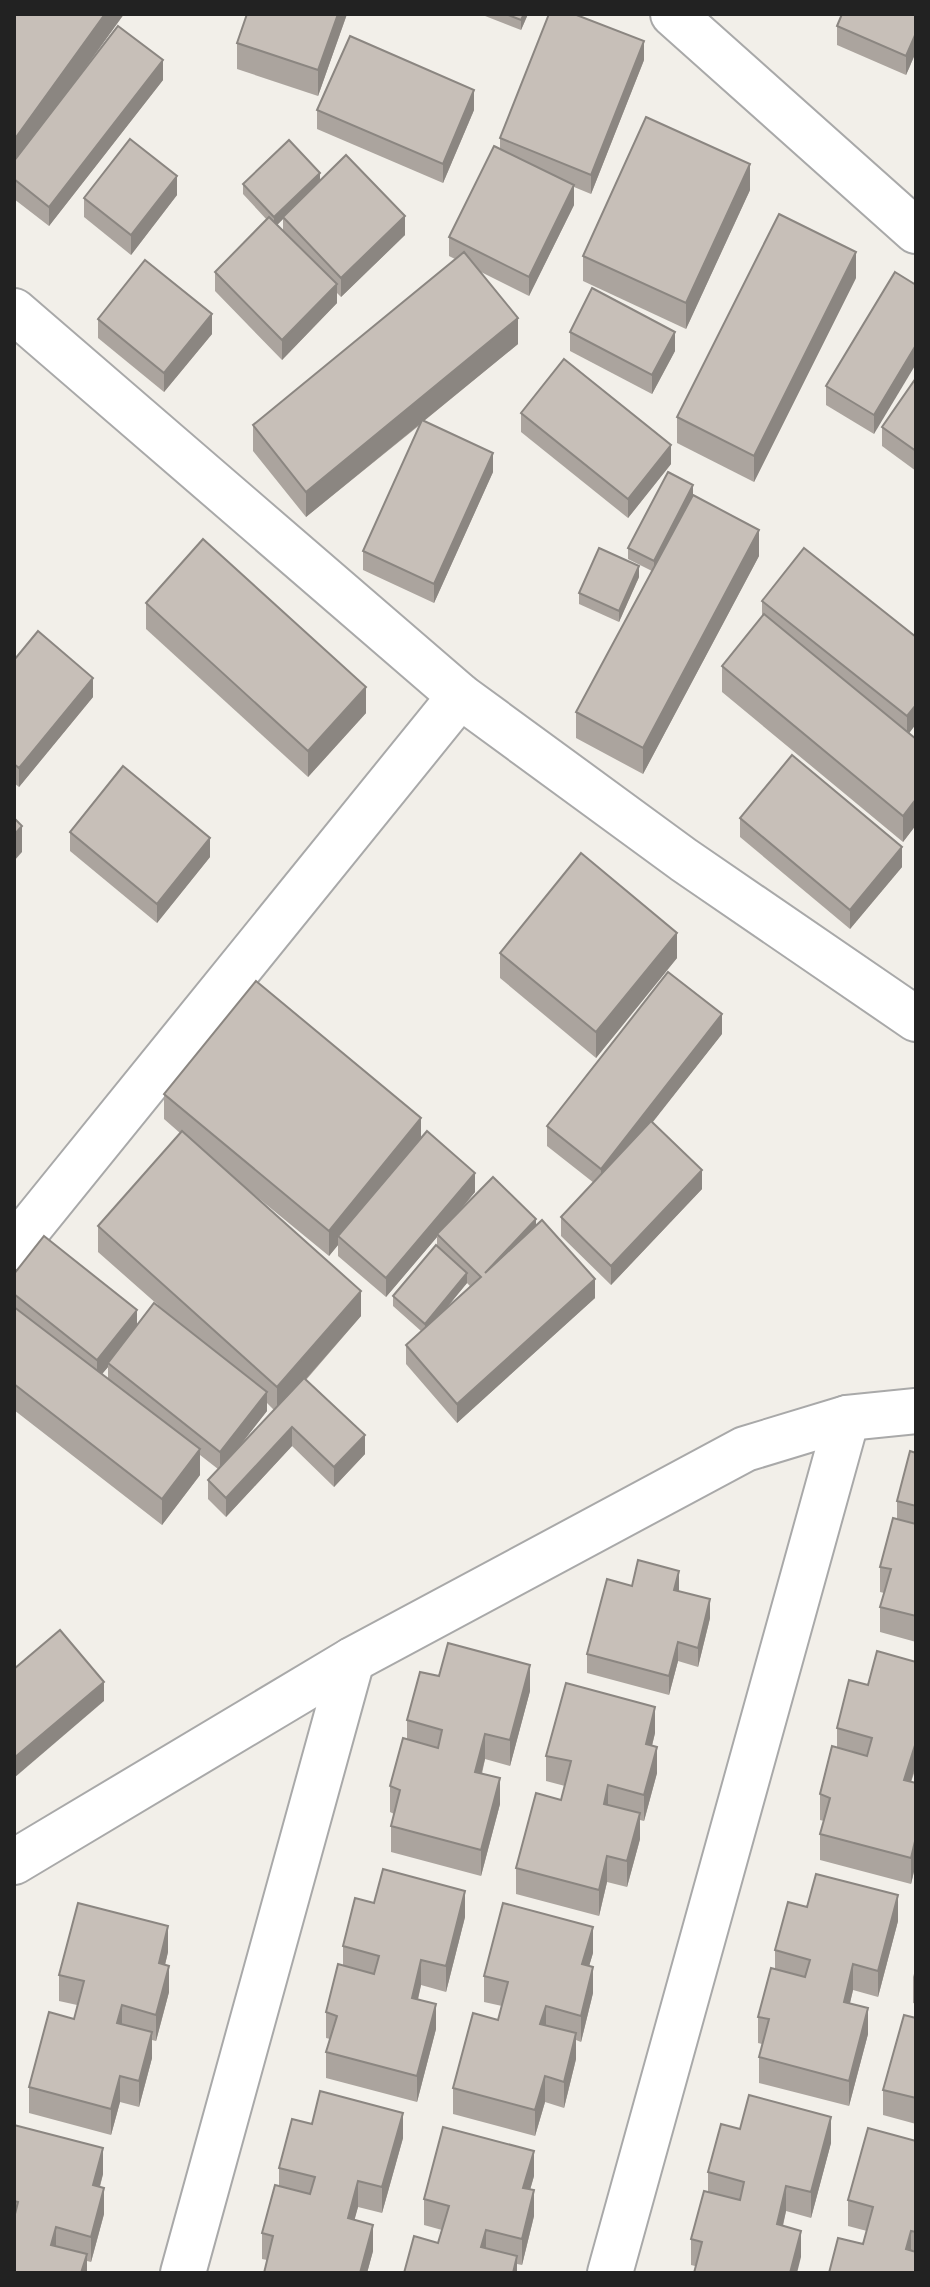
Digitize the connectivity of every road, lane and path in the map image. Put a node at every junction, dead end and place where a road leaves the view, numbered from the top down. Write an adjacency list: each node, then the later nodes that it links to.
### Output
1 (673, 14): 2 (street)
2 (916, 231)
3 (14, 311): 4 (street)
4 (460, 696): 5 (street); 6 (street)
5 (916, 1019)
6 (23, 1219)
7 (916, 1411): 8 (street)
8 (847, 1418): 9 (street); 12 (street)
9 (352, 1660): 10 (street); 11 (street)
10 (14, 1862)
11 (183, 2273)
12 (610, 2273)

